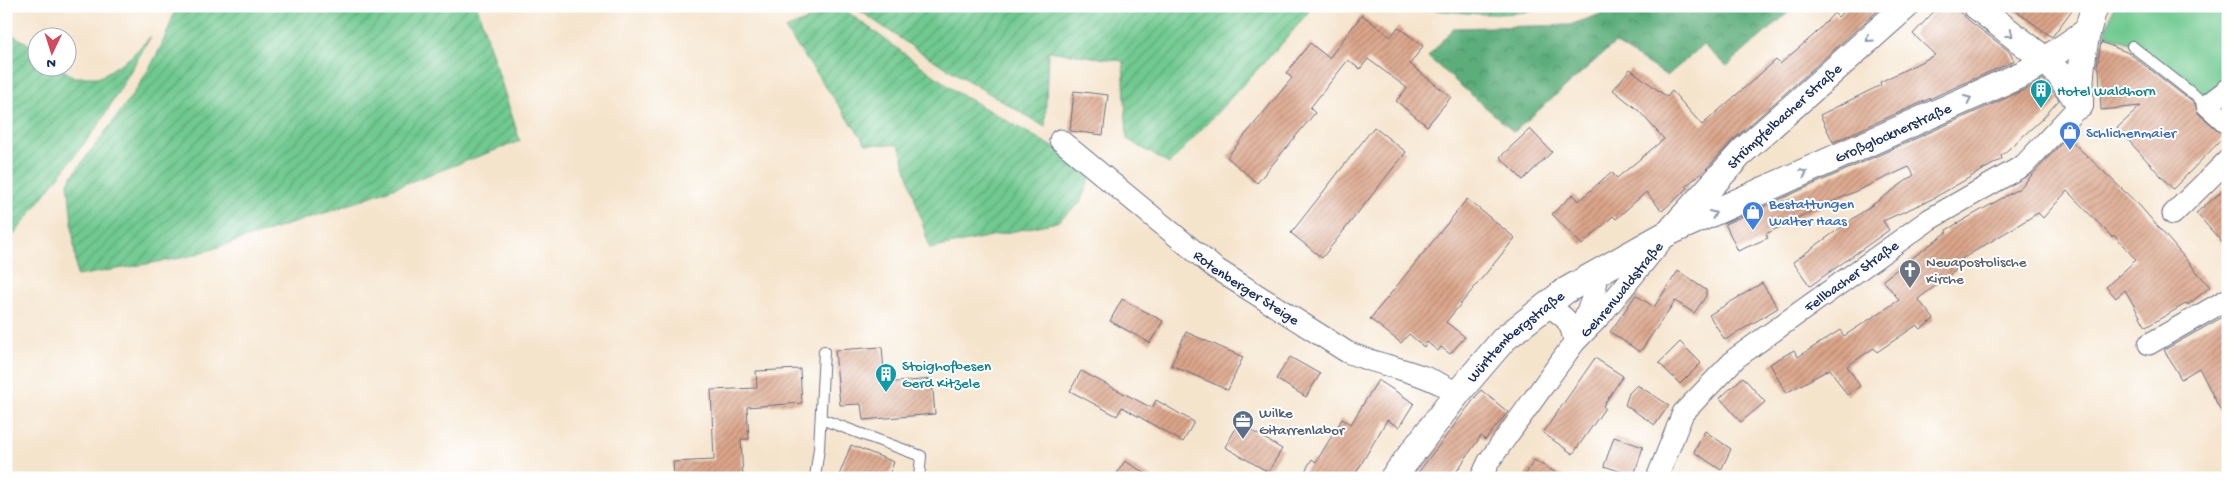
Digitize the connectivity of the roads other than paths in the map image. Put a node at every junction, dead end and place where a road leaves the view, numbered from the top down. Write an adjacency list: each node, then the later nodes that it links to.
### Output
1 (1906, 6): 12 (street, Strümpfelbacher Straße, one-way to 12)
2 (1976, 6): 6 (street, one-way to 6)
3 (2095, 6): 4 (street)
4 (2086, 32): 6 (street, Großglocknerstraße); 8 (street)
5 (2132, 46): 9 (lane)
6 (2045, 60): 8 (street); 14 (street, Großglocknerstraße, one-way to 6)
7 (2228, 89): 9 (street)
8 (2080, 105): 29 (street, Fellbacher Straße)
9 (2207, 106): 10 (street)
10 (2228, 124)
11 (1060, 140): 23 (street, Rotenberger Steige)
12 (1743, 151): 14 (street); 16 (street, Strümpfelbacher Straße)
13 (2228, 160): 15 (street)
14 (1760, 193): 16 (street, Großglocknerstraße, one-way to 14)
15 (2173, 214)
16 (1668, 233): 17 (street, Württembergstraße); 20 (street, Gehrenwaldstraße)
17 (1594, 274): 19 (street, Württembergstraße); 20 (street, Gehrenwaldstraße)
18 (2228, 299): 21 (street)
19 (1545, 305): 20 (street, Gehrenwaldstraße); 23 (street, Württembergstraße)
20 (1574, 343): 28 (street, Gehrenwaldstraße)
21 (2149, 344)
22 (824, 351): 24 (lane)
23 (1457, 394): 27 (street, Württembergstraße)
24 (821, 419): 25 (lane); 26 (lane)
25 (815, 478)
26 (919, 478)
27 (1393, 478)
28 (1481, 478)
29 (1657, 478)

